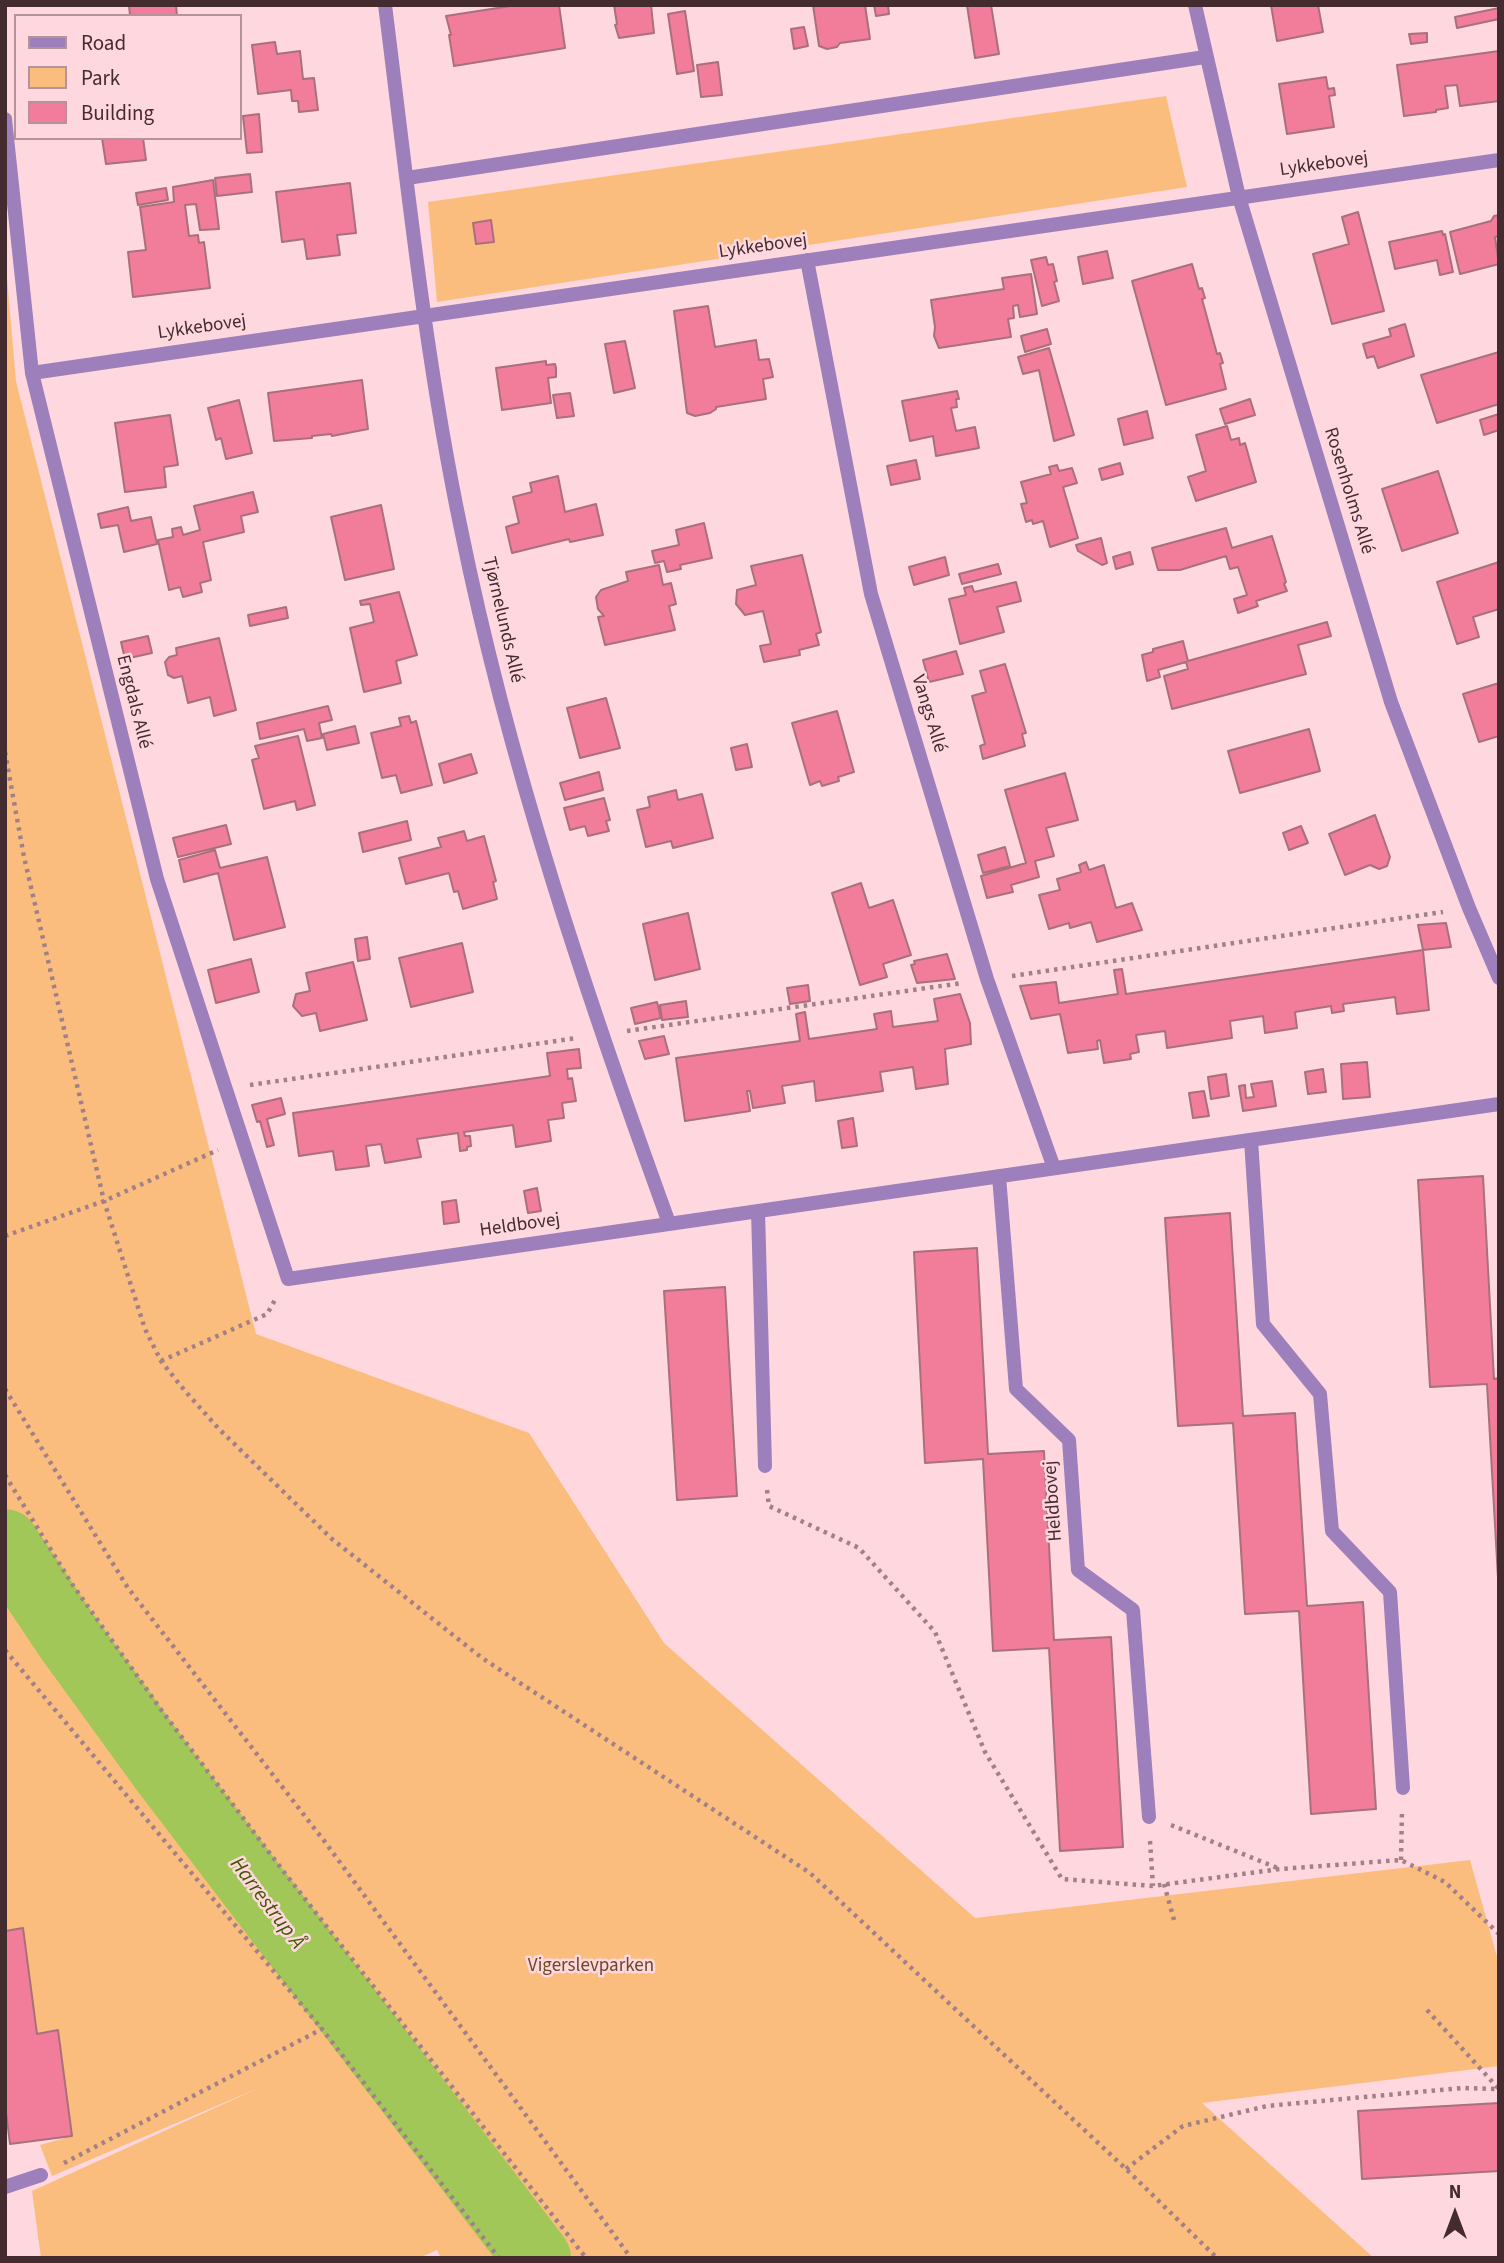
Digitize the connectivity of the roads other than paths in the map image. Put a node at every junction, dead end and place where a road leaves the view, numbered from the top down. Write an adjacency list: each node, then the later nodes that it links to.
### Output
1 (385, 5): 6 (street, Tjørnelunds Allé)
2 (1195, 5): 3 (street, Rosenholms Allé)
3 (1205, 57): 6 (street); 7 (street, Rosenholms Allé)
4 (5, 119): 10 (street, Engdals Allé)
5 (1499, 160): 7 (street, Lykkebovej)
6 (407, 178): 9 (street, Tjørnelunds Allé)
7 (1239, 197): 8 (street, Lykkebovej); 11 (street, Rosenholms Allé)
8 (807, 260): 9 (street, Lykkebovej); 14 (street, Vangs Allé)
9 (424, 316): 10 (street, Lykkebovej); 17 (street, Tjørnelunds Allé)
10 (32, 373): 18 (street, Engdals Allé)
11 (1499, 978)
12 (1499, 1104): 13 (street, Heldbovej)
13 (1251, 1140): 14 (street, Heldbovej); 20 (street)
14 (1054, 1168): 15 (street, Heldbovej)
15 (999, 1176): 16 (street, Heldbovej); 21 (street, Heldbovej)
16 (758, 1211): 17 (street, Heldbovej); 19 (street)
17 (669, 1223): 18 (street, Heldbovej)
18 (288, 1279)
19 (765, 1466)
20 (1403, 1787)
21 (1149, 1817)
22 (41, 2175): 23 (street)
23 (5, 2187)

